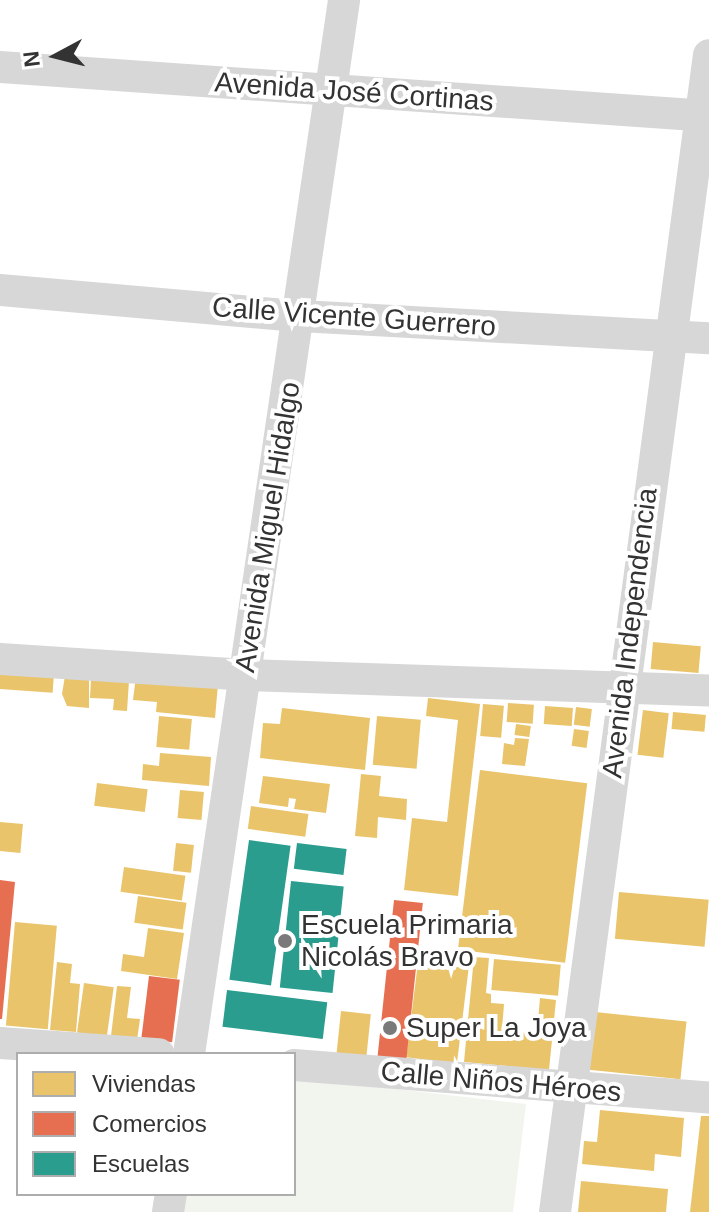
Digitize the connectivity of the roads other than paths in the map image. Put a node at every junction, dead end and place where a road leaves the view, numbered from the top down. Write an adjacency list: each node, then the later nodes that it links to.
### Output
1 (344, 0): 4 (street, Avenida Miguel Hidalgo)
2 (709, 55): 5 (street, Avenida Independencia)
3 (0, 67): 4 (street, Avenida José Cortinas)
4 (332, 91): 5 (street, Avenida José Cortinas); 7 (street, Avenida Miguel Hidalgo)
5 (704, 116): 8 (street, Avenida Independencia)
6 (0, 290): 7 (street, Calle Vicente Guerrero)
7 (300, 316): 8 (street, Calle Vicente Guerrero); 11 (street, Avenida Miguel Hidalgo)
8 (669, 335): 9 (street, Calle Vicente Guerrero); 12 (street, Avenida Independencia)
9 (709, 338)
10 (0, 659): 11 (street)
11 (245, 675): 12 (street); 16 (street, Avenida Miguel Hidalgo)
12 (623, 686): 13 (street); 18 (street, Avenida Independencia)
13 (709, 690)
14 (0, 1043): 15 (street)
15 (130, 1052)
16 (189, 1052)
17 (296, 1065): 18 (street, Calle Niños Héroes)
18 (572, 1088): 19 (street, Calle Niños Héroes); 20 (street, Avenida Independencia)
19 (709, 1098)
20 (555, 1212)

